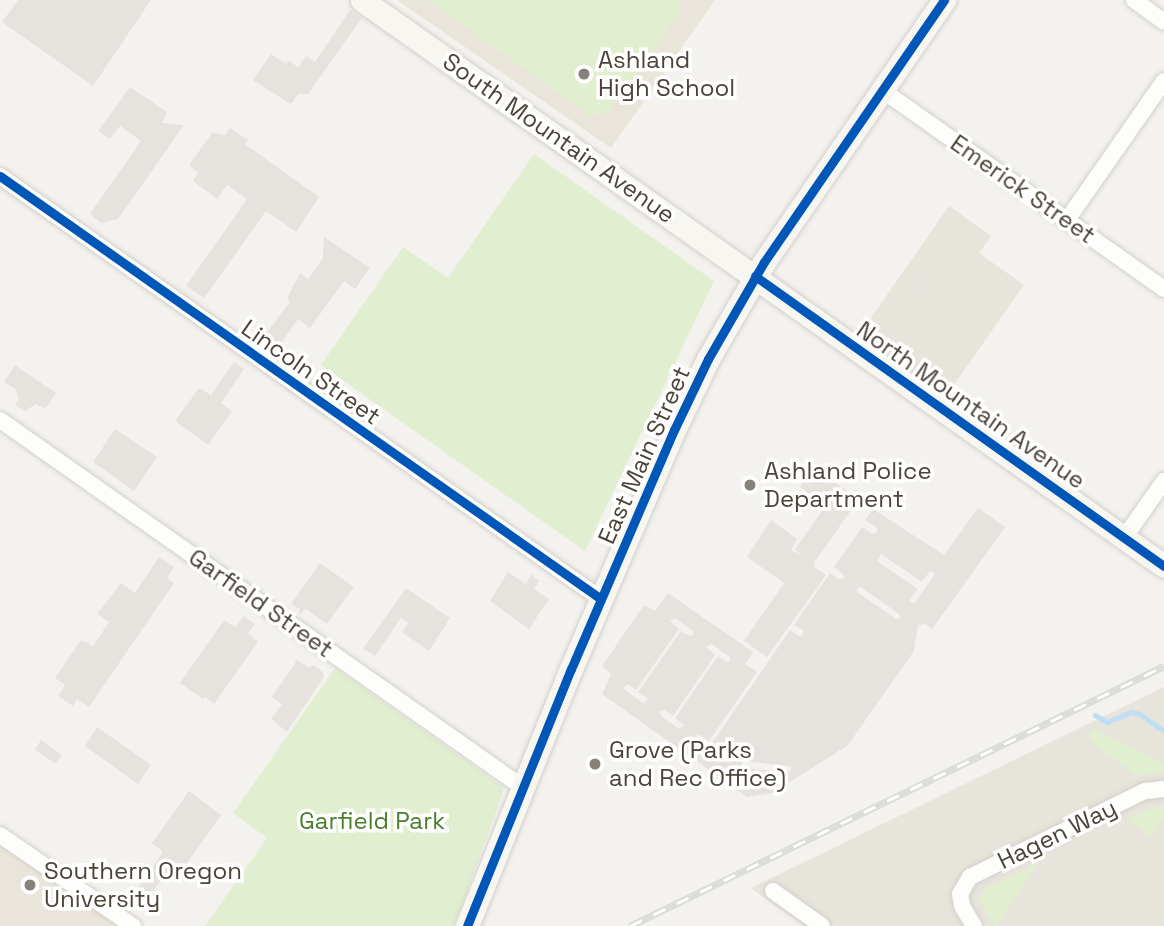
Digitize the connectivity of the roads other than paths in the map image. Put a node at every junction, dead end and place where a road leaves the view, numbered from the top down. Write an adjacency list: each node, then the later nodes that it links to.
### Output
1 (362, 0): 9 (street, South Mountain Avenue)
2 (944, 0): 6 (street, East Main Street)
3 (1134, 0): 4 (street)
4 (1164, 22)
5 (1164, 81): 8 (street)
6 (882, 90): 8 (street, Emerick Street); 9 (street, East Main Street)
7 (0, 176): 15 (street, Lincoln Street)
8 (1067, 220): 10 (street, Emerick Street)
9 (755, 276): 13 (street, North Mountain Avenue); 15 (street, East Main Street)
10 (1164, 289)
11 (0, 420): 16 (street, Garfield Street)
12 (1164, 481): 13 (street)
13 (1124, 538): 14 (street, North Mountain Avenue)
14 (1164, 566)
15 (601, 599): 16 (street, East Main Street)
16 (522, 786): 21 (street, East Main Street)
17 (1164, 789): 23 (street, Hagen Way)
18 (0, 835): 20 (street)
19 (773, 891): 22 (street)
20 (133, 926)
21 (467, 926)
22 (822, 926)
23 (974, 926)

